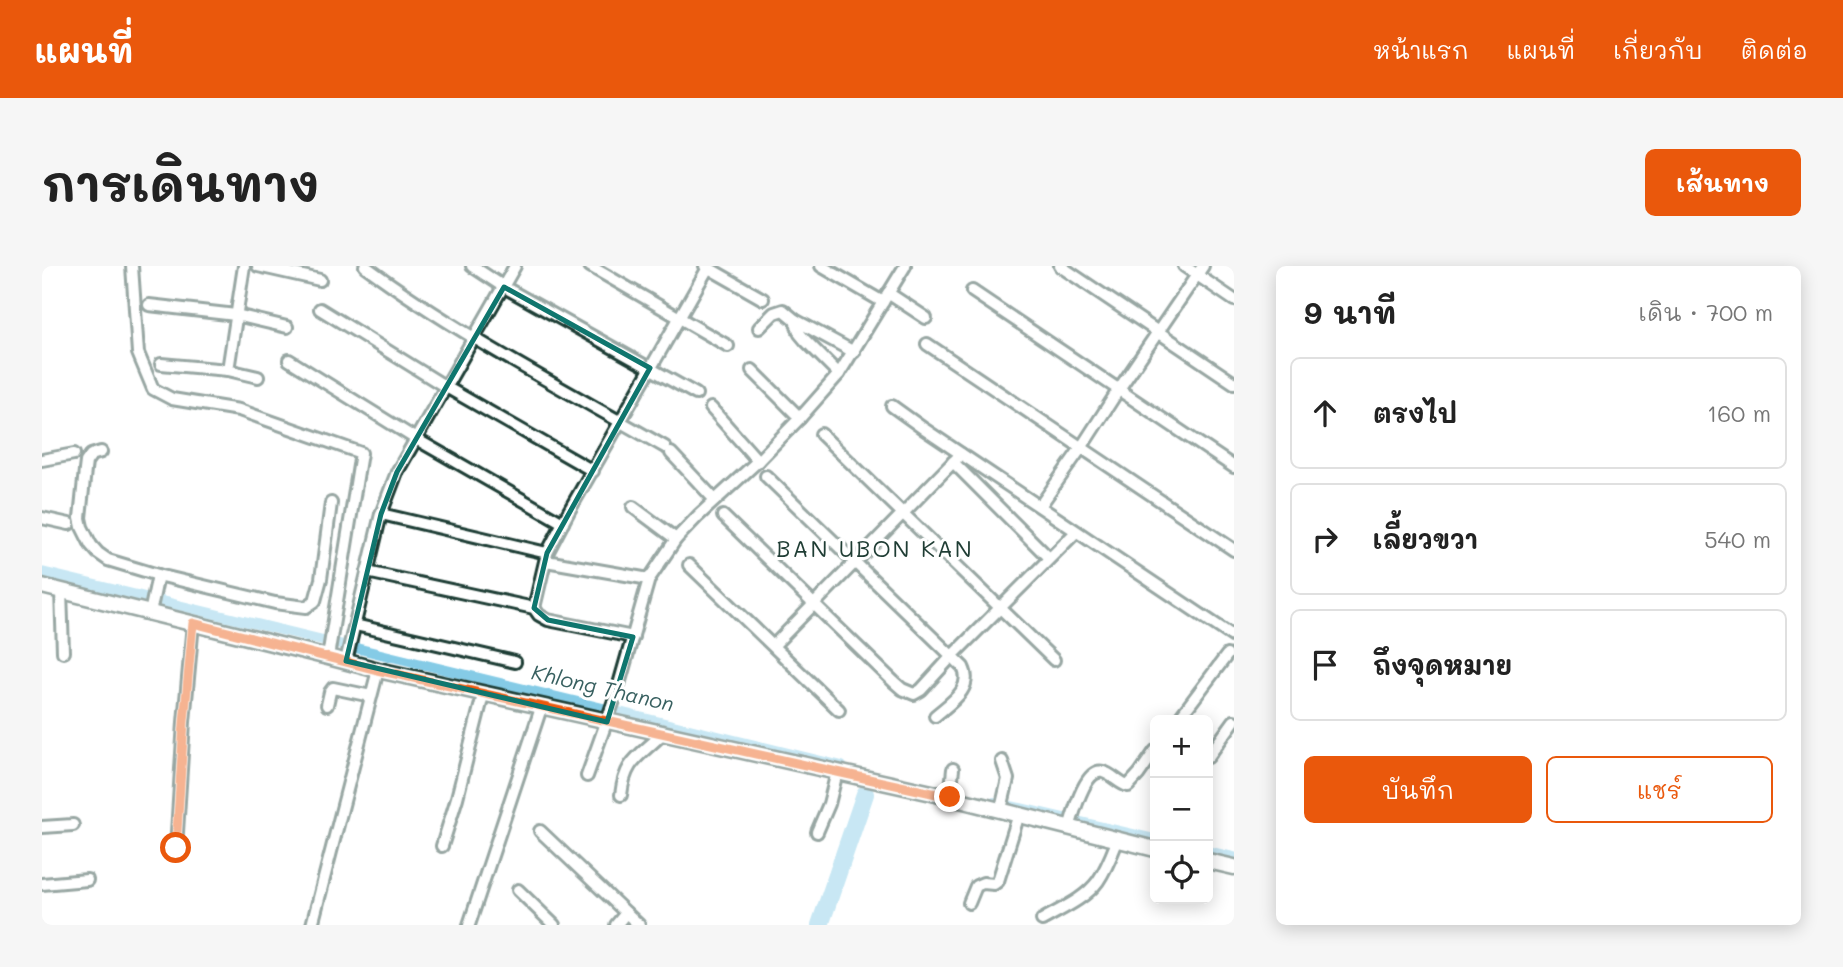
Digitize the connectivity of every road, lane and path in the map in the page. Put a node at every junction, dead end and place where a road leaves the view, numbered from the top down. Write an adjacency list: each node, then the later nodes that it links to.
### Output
1 (132, 266): 92 (street)
2 (244, 266): 22 (street)
3 (258, 266): 14 (street)
4 (365, 266): 29 (street)
5 (472, 266): 15 (street)
6 (515, 266): 15 (street)
7 (590, 266): 23 (street)
8 (821, 266): 17 (street)
9 (905, 266): 17 (street)
10 (1060, 266): 28 (street)
11 (1184, 266): 13 (street)
12 (707, 267): 18 (street); 23 (street)
13 (1200, 270): 19 (street); 28 (street)
14 (320, 280)
15 (504, 286): 29 (street); 35 (street)
16 (972, 291): 42 (street)
17 (886, 297): 24 (street); 32 (street)
18 (763, 299)
19 (1234, 300)
20 (149, 305): 22 (street)
21 (320, 309): 41 (street)
22 (236, 315): 26 (street); 36 (street)
23 (679, 317): 31 (street); 35 (street)
24 (926, 318)
25 (795, 320): 27 (street); 32 (street); 38 (street)
26 (286, 327)
27 (759, 328)
28 (1158, 332): 40 (street); 42 (street)
29 (475, 338): 41 (street); 47 (street)
30 (927, 344): 50 (street)
31 (728, 346)
32 (854, 352): 38 (street)
33 (289, 360): 49 (street)
34 (161, 364): 36 (street)
35 (650, 368): 43 (street); 47 (street)
36 (228, 370): 39 (street)
37 (752, 370): 46 (street)
38 (839, 374): 46 (street)
39 (258, 377)
40 (1234, 383)
41 (446, 387): 49 (street); 57 (street)
42 (1119, 389): 50 (street); 56 (street)
43 (696, 394)
44 (892, 406): 53 (street)
45 (711, 408): 55 (street)
46 (800, 418): 55 (street)
47 (621, 422): 57 (street); 59 (street)
48 (821, 434): 63 (street)
49 (416, 439): 64 (street); 67 (street)
50 (1082, 448): 61 (street); 71 (street)
51 (101, 452): 77 (street)
52 (74, 454): 54 (street)
53 (957, 458): 61 (street); 63 (street); 73 (street)
54 (42, 460)
55 (758, 461): 59 (street)
56 (1234, 467)
57 (593, 471): 67 (street)
58 (766, 476): 74 (street)
59 (715, 500): 70 (street)
60 (331, 502): 77 (street)
61 (1040, 506): 69 (street)
62 (634, 507): 70 (street)
63 (903, 512): 74 (street); 84 (street)
64 (380, 514): 72 (street); 76 (street)
65 (723, 516): 81 (street)
66 (42, 518): 68 (street)
67 (563, 523): 72 (street)
68 (69, 524)
69 (1076, 531): 73 (street); 88 (street)
70 (676, 539): 78 (street)
71 (1234, 550)
72 (547, 557): 78 (street); 83 (street)
73 (1049, 558): 84 (street)
74 (855, 564): 81 (street); 93 (street)
75 (690, 565): 89 (street)
76 (367, 572): 83 (street); 86 (street)
77 (158, 578): 82 (street)
78 (649, 579): 87 (street)
79 (42, 586): 80 (street)
80 (61, 591): 82 (street); 90 (street)
81 (814, 604): 89 (street); 93 (street)
82 (151, 608): 85 (street)
83 (534, 608): 87 (street)
84 (1000, 608): 93 (street); 95 (street)
85 (193, 623): 92 (street); 125 (street)
86 (355, 627): 94 (street); 96 (street)
87 (634, 637): 105 (street)
88 (1234, 637)
89 (774, 645): 102 (street)
90 (63, 652)
91 (1227, 655): 103 (street)
92 (328, 656): 94 (street)
93 (952, 656): 104 (street)
94 (347, 658): 97 (street)
95 (1054, 660)
96 (515, 662)
97 (377, 670): 98 (street); 99 (street)
98 (483, 695): 101 (street); 124 (street)
99 (371, 696): 100 (street); 135 (street)
100 (327, 705)
101 (541, 708): 105 (street); 136 (street)
102 (839, 709)
103 (1182, 715)
104 (935, 716)
105 (608, 718): 107 (street); 113 (street)
106 (1234, 721): 108 (street)
107 (662, 734): 111 (street); 114 (street)
108 (1213, 751)
109 (1150, 758): 118 (street)
110 (1002, 761): 116 (street)
111 (837, 772): 115 (street); 122 (street)
112 (953, 773): 115 (street)
113 (586, 776)
114 (621, 795)
115 (950, 795): 116 (street)
116 (1002, 807): 117 (street)
117 (1018, 814): 118 (street); 132 (street)
118 (1070, 824): 123 (street)
119 (73, 825): 120 (street)
120 (42, 827)
121 (540, 831): 133 (street)
122 (817, 832)
123 (1118, 839): 126 (street); 134 (street)
124 (442, 846)
125 (176, 848)
126 (1150, 848)
127 (1213, 862): 128 (street)
128 (1234, 867)
129 (87, 880): 130 (street)
130 (42, 884)
131 (518, 890): 137 (street)
132 (969, 903)
133 (626, 913): 138 (street); 139 (street)
134 (1042, 920)
135 (312, 925)
136 (469, 925)
137 (554, 925)
138 (616, 925)
139 (639, 925)

